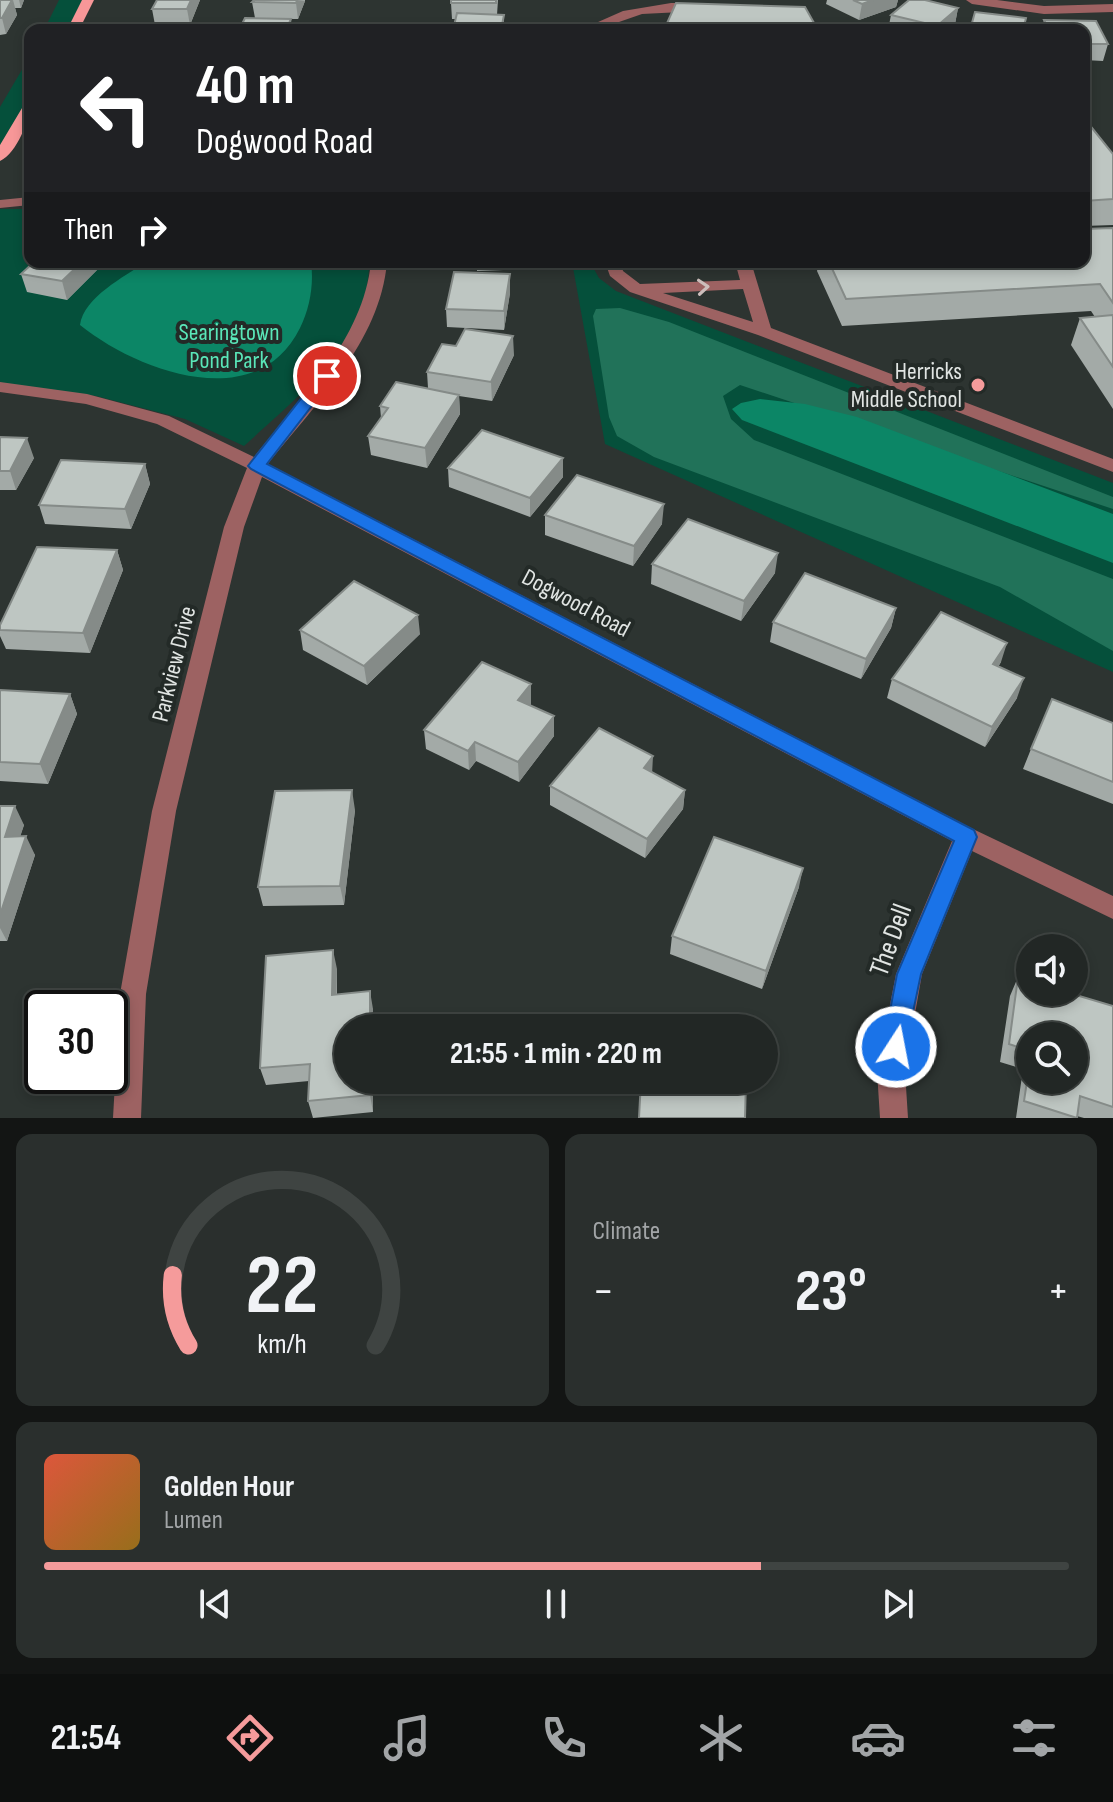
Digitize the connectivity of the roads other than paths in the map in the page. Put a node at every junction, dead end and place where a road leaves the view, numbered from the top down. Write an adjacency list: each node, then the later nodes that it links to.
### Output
1 (88, 0): 5 (main road)
2 (972, 0): 4 (street)
3 (713, 8): 6 (street)
4 (1113, 8)
5 (76, 24)
6 (597, 24)
7 (24, 116): 8 (main road)
8 (2, 152)
9 (24, 202): 10 (street)
10 (0, 204)
11 (378, 268): 18 (street, Parkview Drive)
12 (615, 268): 15 (street)
13 (745, 268): 14 (street)
14 (751, 284): 15 (street, one-way to 14); 16 (street)
15 (636, 289): 16 (street)
16 (764, 331): 19 (street)
17 (0, 387): 18 (street, Dogwood Road)
18 (257, 466): 20 (street, Dogwood Road); 22 (street, Parkview Drive)
19 (1113, 466)
20 (966, 837): 21 (street, Dogwood Road); 23 (street, The Dell)
21 (1113, 908)
22 (127, 1118)
23 (894, 1118)

